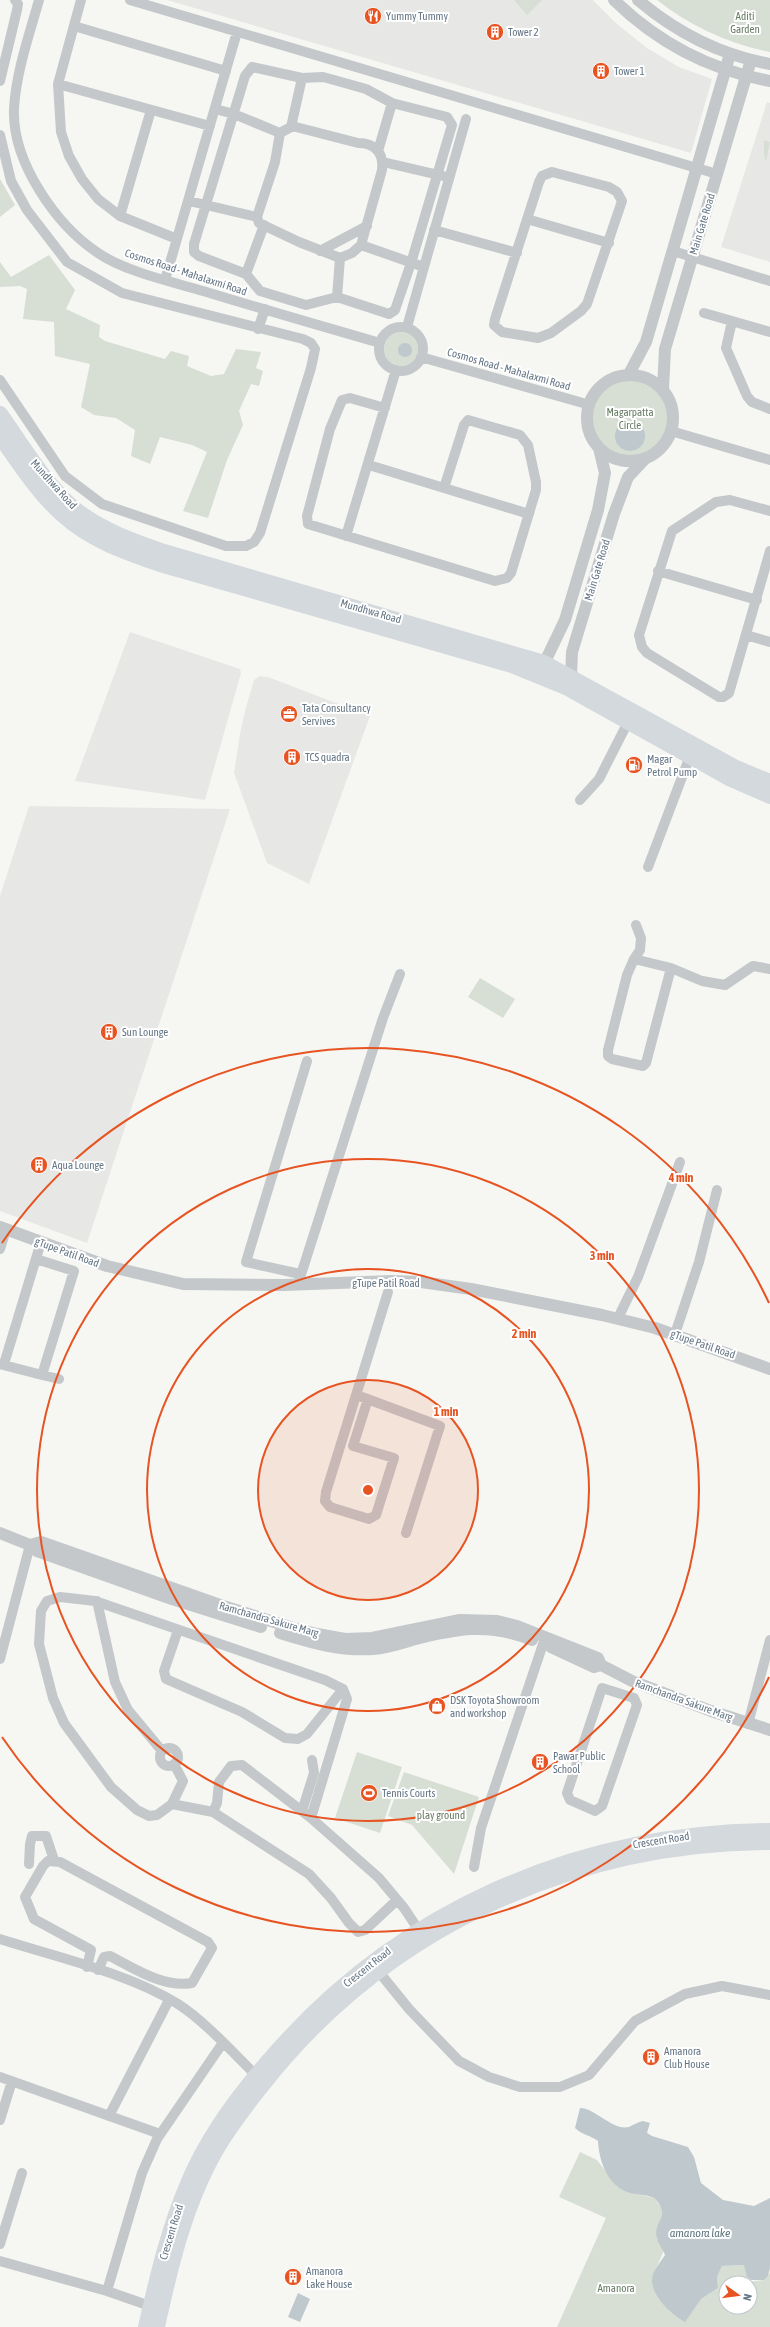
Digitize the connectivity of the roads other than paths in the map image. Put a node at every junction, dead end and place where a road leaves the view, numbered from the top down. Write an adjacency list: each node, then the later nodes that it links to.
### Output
1 (15, 0): 11 (street)
2 (39, 0): 12 (street, Cosmos Road - Mahalaxmi Road)
3 (81, 0): 7 (street)
4 (130, 0): 8 (street)
5 (614, 0): 14 (street)
6 (638, 0): 9 (street)
7 (74, 26): 15 (street); 20 (street)
8 (238, 32): 15 (street); 32 (street)
9 (730, 54): 10 (street); 14 (street)
10 (751, 60): 13 (street); 16 (street, Main Gate Road)
11 (3, 62): 12 (street); 18 (street)
12 (21, 64): 55 (street, Cosmos Road - Mahalaxmi Road)
13 (770, 64)
14 (725, 70): 16 (street); 32 (street)
15 (226, 71): 22 (street)
16 (746, 76): 19 (street); 33 (street, Main Gate Road)
17 (302, 78): 21 (street); 24 (street); 27 (street)
18 (0, 81)
19 (770, 82)
20 (58, 84): 23 (street); 38 (street)
21 (392, 103): 30 (street); 34 (street)
22 (215, 109): 24 (street); 26 (street)
23 (151, 110): 26 (street); 38 (street)
24 (234, 114): 28 (street); 37 (street)
25 (466, 119): 35 (street)
26 (210, 126): 36 (street)
27 (291, 126): 28 (street); 30 (street)
28 (280, 133): 39 (street)
29 (0, 135): 62 (street)
30 (378, 151): 31 (street)
31 (383, 162): 34 (street); 42 (street)
32 (696, 168): 33 (street); 48 (street)
33 (717, 174): 51 (street, Main Gate Road)
34 (437, 175): 35 (street); 52 (street)
35 (449, 178): 43 (street)
36 (189, 201): 37 (street); 44 (street)
37 (206, 205): 39 (street); 54 (street)
38 (120, 216): 44 (street)
39 (257, 217): 41 (street)
40 (527, 219): 45 (street); 45 (street); 49 (street)
41 (264, 225): 47 (street); 54 (street)
42 (366, 226): 46 (street); 47 (street)
43 (434, 230): 49 (street); 53 (street)
44 (177, 238): 55 (street)
45 (609, 243): 49 (street)
46 (361, 245): 50 (street); 52 (street)
47 (320, 251): 50 (street)
48 (672, 251): 51 (street); 67 (street)
49 (517, 253)
50 (340, 258): 57 (street)
51 (692, 258): 56 (street); 69 (street, Main Gate Road)
52 (412, 263): 53 (street); 57 (street)
53 (424, 267): 61 (street)
54 (246, 274): 57 (street)
55 (165, 280): 58 (street, Cosmos Road - Mahalaxmi Road)
56 (770, 281)
57 (338, 297)
58 (264, 309): 62 (street); 64 (street, Cosmos Road - Mahalaxmi Road)
59 (704, 313): 60 (street)
60 (732, 322): 63 (street); 72 (street)
61 (407, 327): 64 (street); 65 (street)
62 (258, 329): 68 (street)
63 (770, 332)
64 (380, 343): 66 (street)
65 (421, 357): 66 (street); 70 (street, Cosmos Road - Mahalaxmi Road)
66 (396, 370): 71 (street)
67 (629, 374): 69 (street); 70 (street)
68 (0, 380)
69 (663, 389): 74 (street)
70 (590, 405): 76 (street)
71 (385, 408): 79 (street); 83 (street)
72 (770, 409)
73 (0, 414): 89 (highway, Mundhwa Road)
74 (671, 431): 77 (street); 78 (street)
75 (0, 436): 89 (highway, Mundhwa Road)
76 (598, 448): 77 (street); 89 (street, Main Gate Road)
77 (644, 460): 90 (street, Main Gate Road)
78 (770, 460)
79 (369, 465): 80 (street); 83 (street)
80 (444, 488): 82 (street); 82 (street)
81 (770, 511): 85 (street)
82 (529, 514): 83 (street)
83 (346, 536)
84 (770, 551): 86 (street)
85 (658, 571): 86 (street); 87 (street)
86 (757, 600): 87 (street)
87 (746, 635): 88 (street)
88 (770, 642)
89 (541, 668): 90 (highway, Mundhwa Road)
90 (569, 682): 91 (highway, Mundhwa Road); 93 (highway, Mundhwa Road)
91 (628, 722): 92 (highway, Mundhwa Road); 95 (street)
92 (690, 756): 94 (highway, Mundhwa Road); 96 (street)
93 (770, 782)
94 (770, 796)
95 (580, 800)
96 (648, 867)
97 (636, 925): 98 (street)
98 (634, 959): 99 (street); 99 (street)
99 (670, 968): 100 (street)
100 (770, 969)
101 (400, 974): 109 (street)
102 (307, 1061): 109 (street)
103 (680, 1162): 111 (street)
104 (717, 1190): 112 (street)
105 (3, 1229): 106 (street, gTupe Patil Road); 107 (street)
106 (41, 1242): 108 (street); 109 (street, gTupe Patil Road)
107 (0, 1249)
108 (36, 1259): 113 (street); 115 (street)
109 (299, 1279): 111 (street, gTupe Patil Road)
110 (388, 1292): 117 (street)
111 (618, 1318): 112 (street, gTupe Patil Road)
112 (675, 1334): 114 (street, gTupe Patil Road)
113 (2, 1364): 115 (street)
114 (770, 1369)
115 (42, 1375): 116 (street)
116 (59, 1379)
117 (356, 1395): 118 (street); 118 (street)
118 (368, 1399): 120 (street)
119 (0, 1532): 121 (street, Ramchandra Sakure Marg)
120 (406, 1533)
121 (30, 1545): 124 (street, Ramchandra Sakure Marg); 127 (street)
122 (97, 1602): 123 (street); 135 (street); 135 (street)
123 (178, 1630): 130 (street); 130 (street)
124 (406, 1636): 126 (street, Ramchandra Sakure Marg); 128 (street, Ramchandra Sakure Marg)
125 (770, 1640): 132 (street)
126 (543, 1644): 128 (street, Ramchandra Sakure Marg); 143 (street)
127 (0, 1659)
128 (601, 1665): 129 (street, Ramchandra Sakure Marg)
129 (628, 1679): 131 (street); 132 (street, Ramchandra Sakure Marg)
130 (343, 1689): 138 (street)
131 (622, 1694): 131 (street)
132 (748, 1724): 133 (street, Ramchandra Sakure Marg)
133 (770, 1730)
134 (312, 1760): 136 (street)
135 (172, 1804): 137 (street)
136 (302, 1811): 137 (street); 138 (street)
137 (213, 1812): 144 (street)
138 (311, 1818): 144 (street)
139 (770, 1830): 145 (main road, Crescent Road)
140 (770, 1843): 145 (main road, Crescent Road)
141 (54, 1860): 142 (street); 147 (street); 148 (street)
142 (29, 1864)
143 (474, 1867)
144 (397, 1900): 145 (street)
145 (422, 1935): 149 (main road, Crescent Road); 154 (main road, Crescent Road)
146 (0, 1939): 147 (street)
147 (87, 1967): 148 (street)
148 (98, 1970): 151 (street)
149 (379, 1972): 150 (street); 154 (main road, Crescent Road)
150 (770, 1995)
151 (169, 2000): 152 (street); 156 (street)
152 (222, 2044): 154 (street); 158 (street)
153 (0, 2077): 155 (street)
154 (260, 2079): 163 (main road, Crescent Road); 165 (main road, Crescent Road)
155 (12, 2081): 156 (street); 157 (street)
156 (109, 2116): 158 (street)
157 (0, 2120)
158 (160, 2134): 162 (street)
159 (22, 2173): 160 (street)
160 (0, 2244)
161 (0, 2261): 162 (street)
162 (107, 2291): 163 (street)
163 (150, 2306): 164 (main road, Crescent Road)
164 (146, 2327)
165 (158, 2327)

